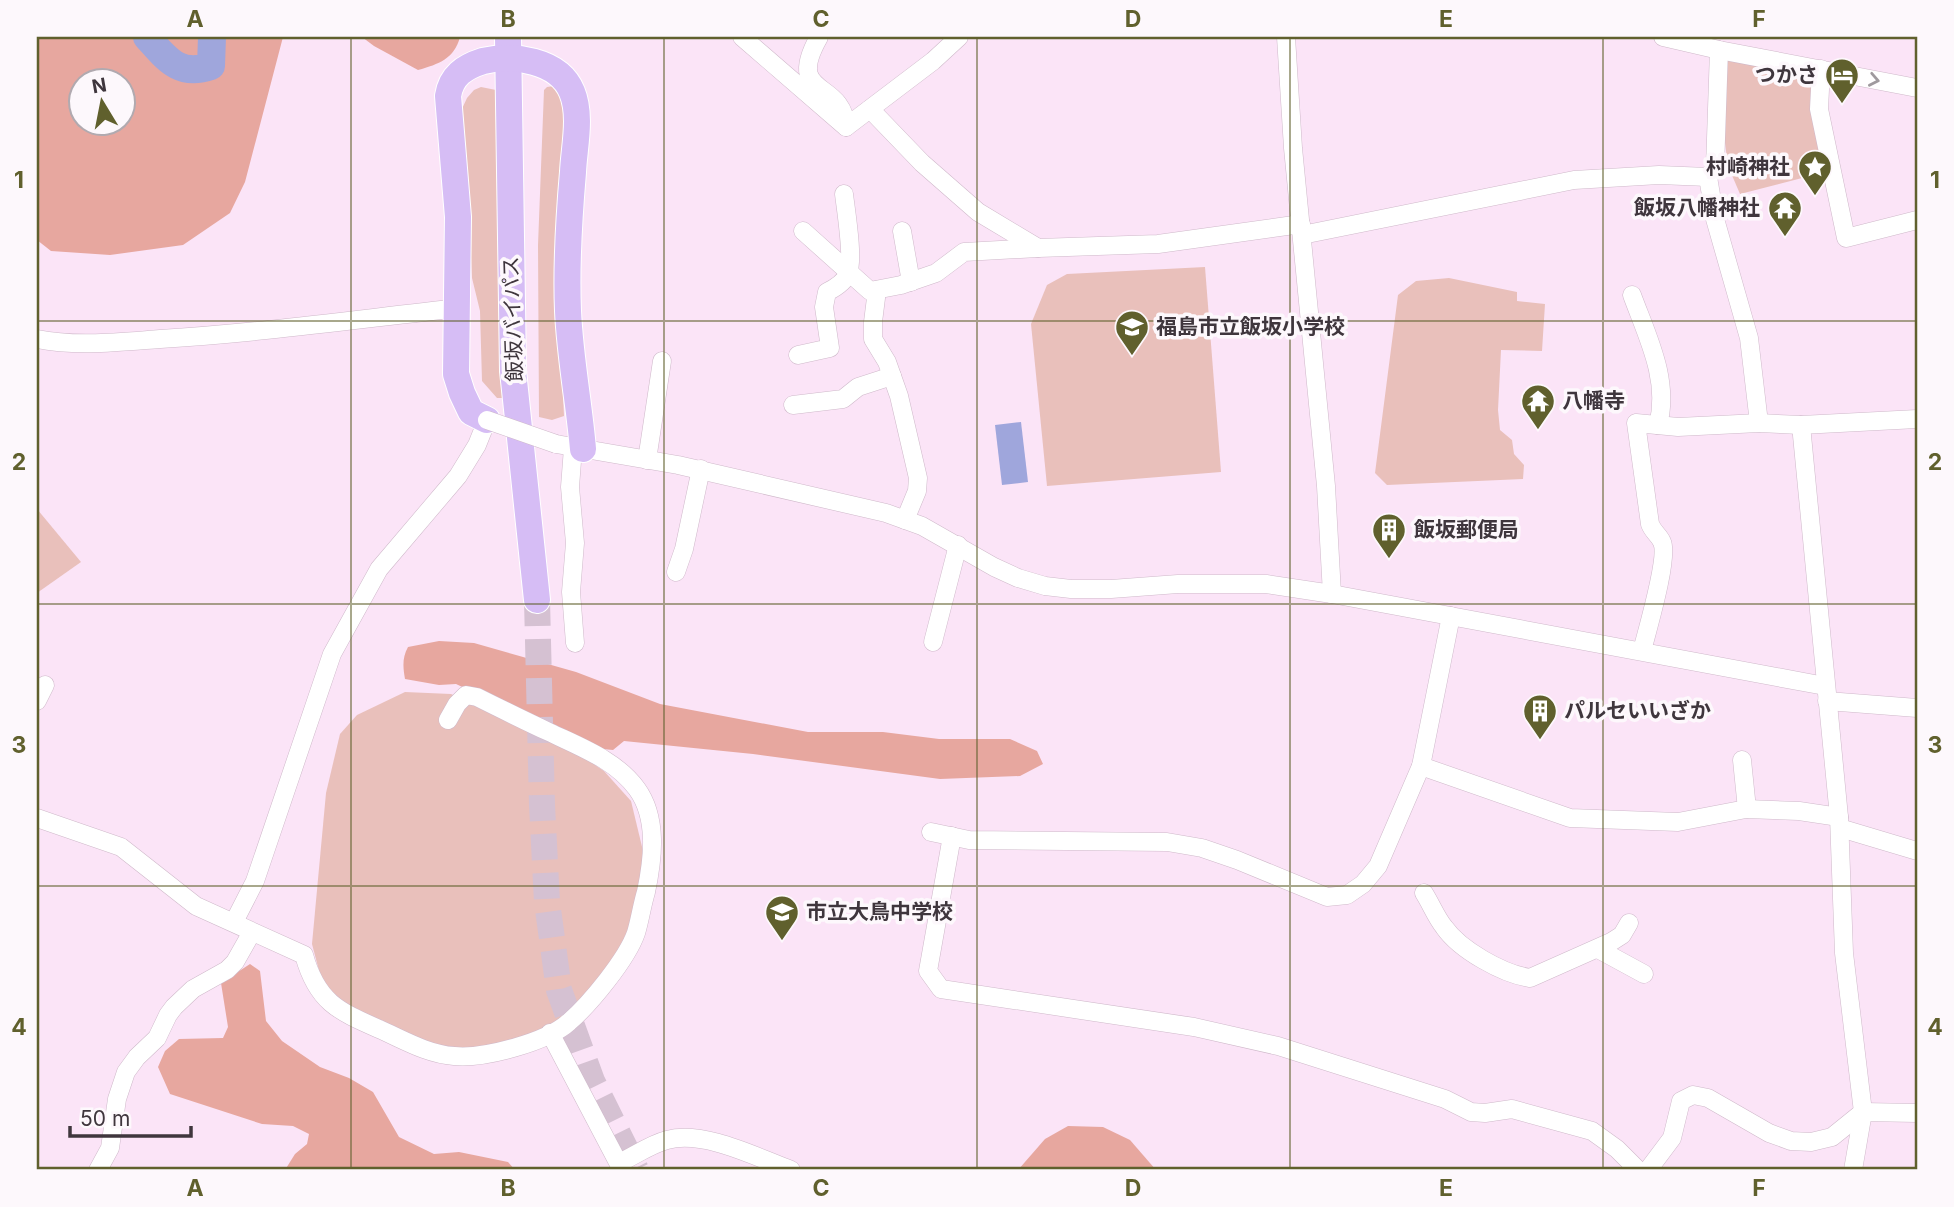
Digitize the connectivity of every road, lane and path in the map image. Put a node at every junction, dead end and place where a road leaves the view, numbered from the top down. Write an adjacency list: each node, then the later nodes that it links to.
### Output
1 (742, 37): 11 (street)
2 (819, 37): 11 (street)
3 (959, 37): 10 (street)
4 (1286, 37): 15 (street)
5 (1663, 37): 6 (street)
6 (1716, 45): 8 (street); 12 (street)
7 (508, 47): 23 (highway); 34 (highway); 41 (highway, 飯坂バイパス)
8 (1821, 69): 9 (street, one-way to 9); 14 (street)
9 (1917, 89)
10 (870, 109): 11 (street); 18 (street)
11 (846, 127)
12 (1708, 177): 15 (street); 31 (street)
13 (844, 194): 19 (street)
14 (1917, 220)
15 (1302, 230): 18 (street); 40 (street)
16 (803, 231): 19 (street)
17 (902, 231): 20 (street)
18 (1038, 248): 20 (street)
19 (848, 274): 21 (street); 25 (street)
20 (911, 282): 21 (street)
21 (877, 289): 27 (street)
22 (1632, 295): 32 (street)
23 (459, 308): 24 (street); 30 (highway)
24 (37, 339)
25 (797, 355)
26 (662, 360): 35 (street)
27 (892, 376): 28 (street); 37 (street)
28 (793, 405)
29 (1917, 419): 33 (street)
30 (487, 420): 34 (street, bridge); 58 (street)
31 (1759, 423): 32 (street); 33 (street)
32 (1658, 425): 45 (street)
33 (1801, 425): 46 (street)
34 (570, 447): 35 (street); 44 (street)
35 (647, 460): 36 (street)
36 (701, 470): 37 (street); 39 (street)
37 (905, 520): 38 (street)
38 (958, 545): 40 (street); 43 (street)
39 (676, 572)
40 (1332, 594): 42 (street)
41 (537, 600)
42 (1451, 616): 45 (street); 50 (street)
43 (933, 642)
44 (575, 643)
45 (1642, 650): 46 (street)
46 (1826, 693): 47 (street); 53 (street)
47 (1917, 708)
48 (448, 720): 63 (street)
49 (1742, 760): 51 (street)
50 (1420, 766): 51 (street); 55 (street)
51 (1747, 809): 53 (street)
52 (37, 818): 58 (street)
53 (1840, 822): 56 (street); 64 (street)
54 (931, 832): 55 (street)
55 (951, 836): 69 (street)
56 (1917, 851)
57 (1424, 893): 61 (street)
58 (234, 922): 60 (street)
59 (1629, 923): 61 (street)
60 (254, 934): 63 (street); 67 (street)
61 (1598, 949): 62 (street)
62 (1644, 974)
63 (550, 1033): 66 (street)
64 (1863, 1112): 65 (street); 70 (street); 71 (street)
65 (1917, 1113)
66 (620, 1167): 68 (street)
67 (99, 1170)
68 (791, 1170)
69 (1638, 1170)
70 (1648, 1170)
71 (1853, 1170)

